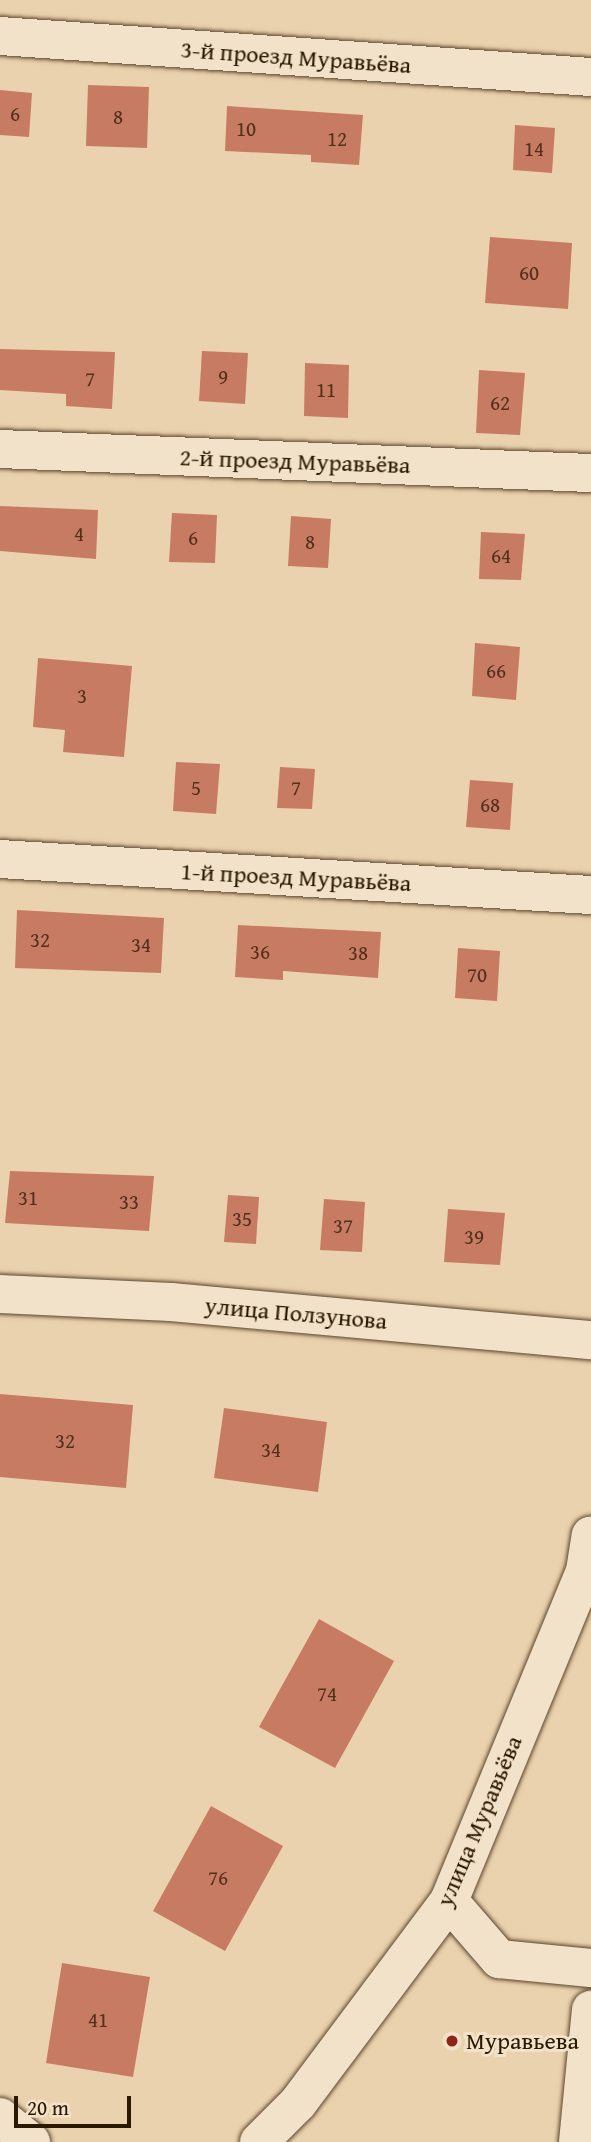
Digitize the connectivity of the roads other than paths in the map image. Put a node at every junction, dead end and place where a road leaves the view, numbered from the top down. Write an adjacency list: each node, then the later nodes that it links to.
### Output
1 (0, 37): 2 (street, 3-й проезд Муравьёва)
2 (591, 77)
3 (0, 449): 4 (street, 2-й проезд Муравьёва)
4 (591, 473)
5 (0, 859): 6 (street, 1-й проезд Муравьёва)
6 (591, 895)
7 (0, 1294): 8 (street, улица Ползунова)
8 (591, 1340)
9 (591, 1535): 10 (street, улица Муравьёва)
10 (449, 1901): 11 (street); 15 (street, улица Муравьёва)
11 (591, 1968)
12 (591, 2010): 16 (street)
13 (0, 2117): 14 (street)
14 (31, 2142)
15 (259, 2142)
16 (578, 2142)

